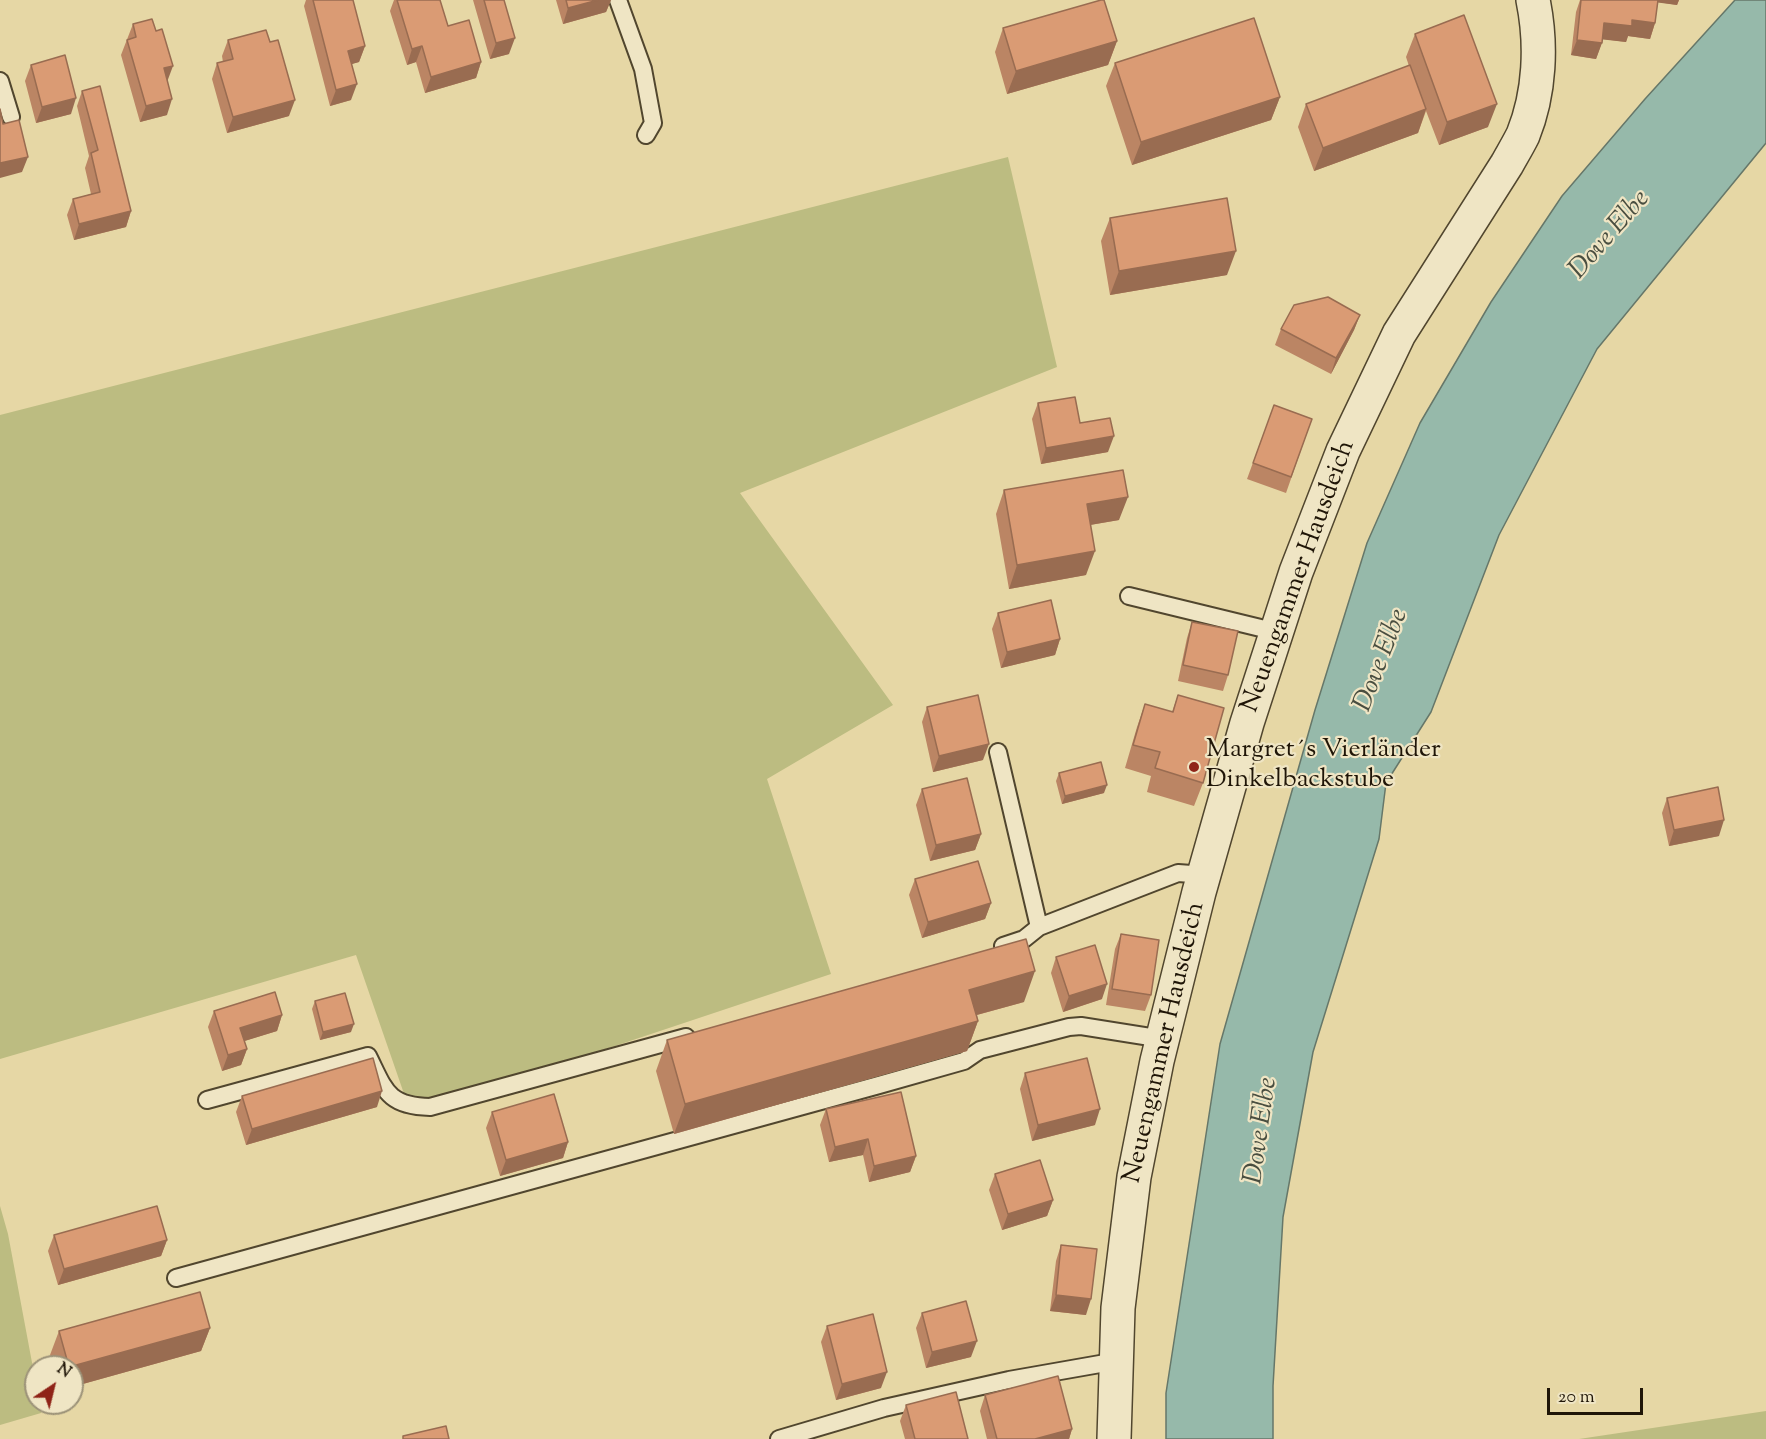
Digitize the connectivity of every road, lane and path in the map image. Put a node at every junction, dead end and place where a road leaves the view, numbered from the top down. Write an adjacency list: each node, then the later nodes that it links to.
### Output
1 (618, 0): 5 (lane)
2 (1533, 0): 7 (street, Neuengammer Hausdeich)
3 (0, 81): 4 (lane)
4 (11, 117)
5 (646, 135)
6 (1129, 596): 7 (lane)
7 (1277, 632): 9 (street, Neuengammer Hausdeich)
8 (998, 752): 10 (lane)
9 (1205, 875): 10 (lane); 13 (street, Neuengammer Hausdeich)
10 (1040, 927): 11 (lane)
11 (983, 953)
12 (704, 1032): 14 (lane)
13 (1163, 1039): 15 (lane); 16 (street, Neuengammer Hausdeich)
14 (207, 1100)
15 (176, 1278)
16 (1117, 1362): 17 (lane); 18 (street, Neuengammer Hausdeich)
17 (779, 1439)
18 (1114, 1439)

